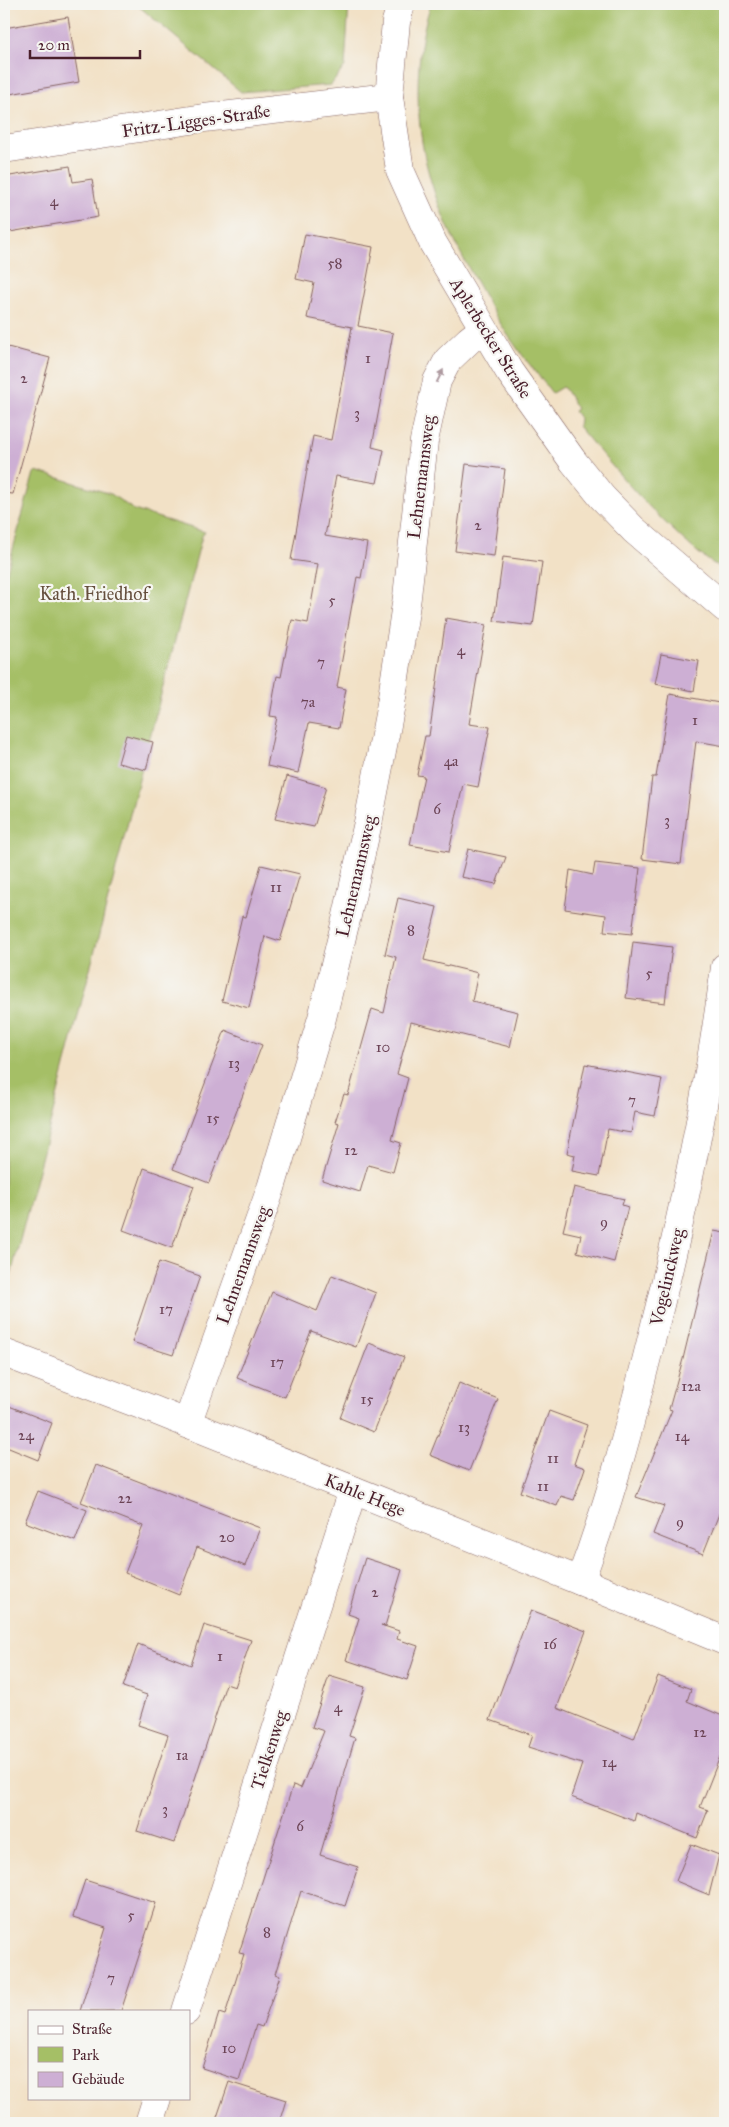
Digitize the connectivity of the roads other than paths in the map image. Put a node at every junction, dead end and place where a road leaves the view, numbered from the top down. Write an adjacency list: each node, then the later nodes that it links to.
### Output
1 (401, 4): 2 (street, Aplerbecker Straße)
2 (389, 97): 3 (street, Fritz-Ligges-Straße); 4 (street, Aplerbecker Straße)
3 (4, 149)
4 (484, 329): 5 (street, Aplerbecker Straße); 8 (street, Lehnemannsweg, one-way to 4)
5 (725, 608)
6 (725, 967): 10 (street, Vogelinckweg)
7 (4, 1353): 8 (street, Kahle Hege)
8 (187, 1424): 9 (street, Kahle Hege)
9 (353, 1490): 10 (street, Kahle Hege); 12 (street, Tielkenweg)
10 (580, 1581): 11 (street, Kahle Hege)
11 (725, 1641)
12 (186, 2010)
13 (157, 2100): 14 (street)
14 (149, 2123)

